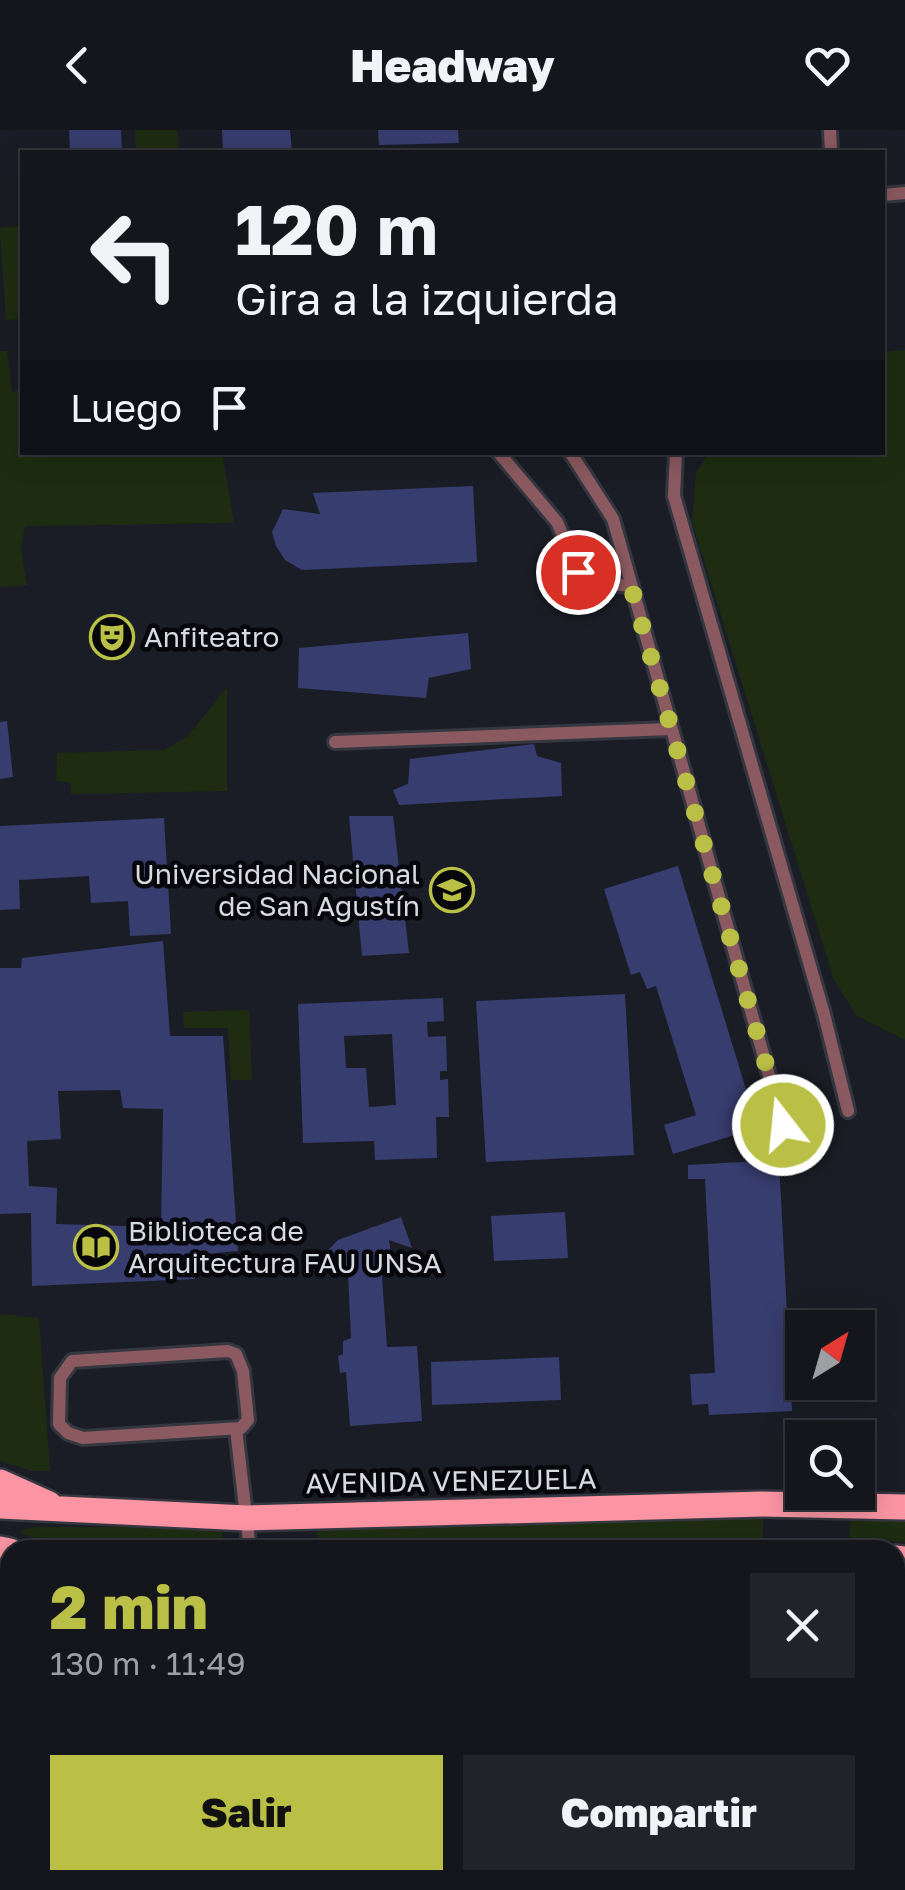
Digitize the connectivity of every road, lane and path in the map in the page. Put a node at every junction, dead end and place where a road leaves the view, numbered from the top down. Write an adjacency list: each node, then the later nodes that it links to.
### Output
1 (501, 455): 4 (lane)
2 (572, 455): 4 (lane)
3 (676, 455): 7 (lane)
4 (631, 586): 5 (lane)
5 (670, 728): 6 (lane); 8 (lane)
6 (335, 742)
7 (848, 1111)
8 (783, 1125)
9 (236, 1429): 9 (lane); 14 (lane)
10 (0, 1482): 13 (main road)
11 (0, 1506): 13 (main road, AVENIDA VENEZUELA)
12 (905, 1507): 14 (main road, AVENIDA VENEZUELA)
13 (67, 1512): 14 (main road, AVENIDA VENEZUELA)
14 (247, 1518): 15 (lane)
15 (249, 1540)

